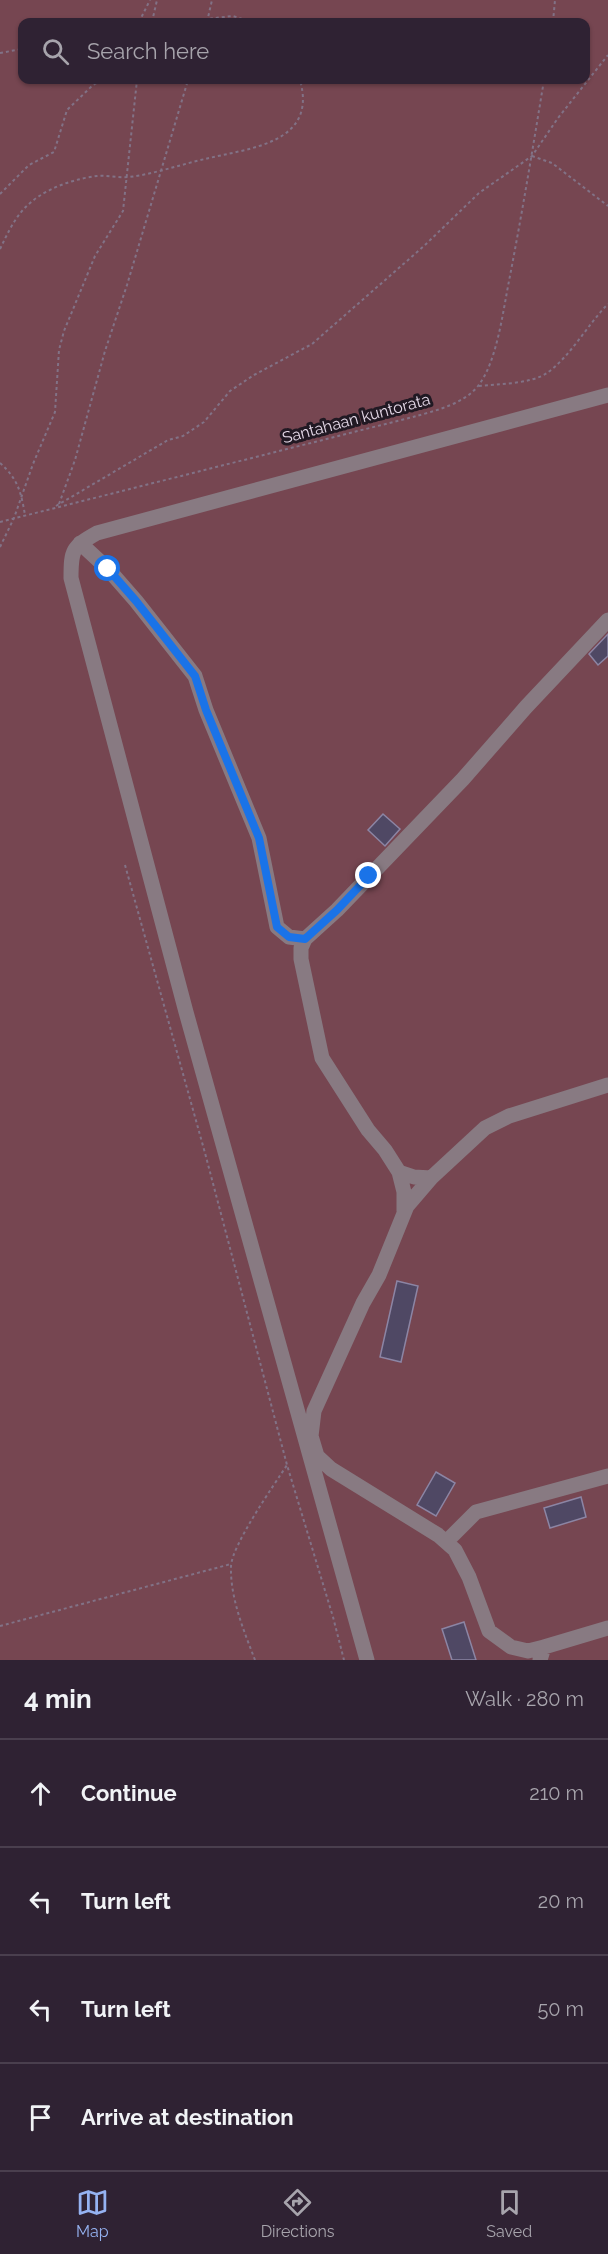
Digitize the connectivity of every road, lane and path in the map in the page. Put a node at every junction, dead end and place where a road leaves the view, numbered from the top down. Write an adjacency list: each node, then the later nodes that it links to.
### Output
1 (150, 0): 5 (path)
2 (157, 0): 6 (path)
3 (212, 0): 7 (path)
4 (555, 0): 9 (path)
5 (141, 18)
6 (153, 18)
7 (208, 18): 8 (path)
8 (239, 18)
9 (553, 18)
10 (18, 51): 11 (path)
11 (0, 53)
12 (608, 55): 13 (path)
13 (590, 78)
14 (95, 84): 23 (path)
15 (137, 84): 22 (path)
16 (187, 84): 21 (path)
17 (301, 84): 21 (path)
18 (543, 84): 20 (path)
19 (585, 84): 20 (path)
20 (532, 156): 24 (path); 27 (path); 31 (path)
21 (161, 170): 22 (path); 31 (path)
22 (127, 177): 25 (path); 30 (path)
23 (0, 194)
24 (608, 206)
25 (0, 249)
26 (608, 304): 27 (path)
27 (477, 386): 32 (path, Santahaan kuntorata)
28 (608, 395): 36 (lane)
29 (0, 463): 30 (path)
30 (22, 496): 33 (path); 34 (path)
31 (59, 504): 32 (path)
32 (53, 508): 33 (path, Santahaan kuntorata)
33 (25, 515): 34 (path, Santahaan kuntorata)
34 (14, 518): 35 (path, Santahaan kuntorata); 37 (path)
35 (0, 522)
36 (80, 543): 40 (lane); 54 (lane)
37 (0, 548)
38 (608, 620): 40 (lane)
39 (125, 866): 45 (path)
40 (305, 939): 42 (lane)
41 (608, 1085): 43 (lane)
42 (399, 1172): 43 (lane); 44 (lane)
43 (430, 1178): 44 (lane)
44 (403, 1214): 47 (lane)
45 (286, 1465): 48 (path); 53 (path)
46 (608, 1476): 47 (lane)
47 (446, 1542): 51 (lane)
48 (231, 1564): 49 (path); 52 (path)
49 (0, 1626)
50 (608, 1628): 51 (lane)
51 (542, 1654)
52 (255, 1660)
53 (344, 1660)
54 (367, 1660)

